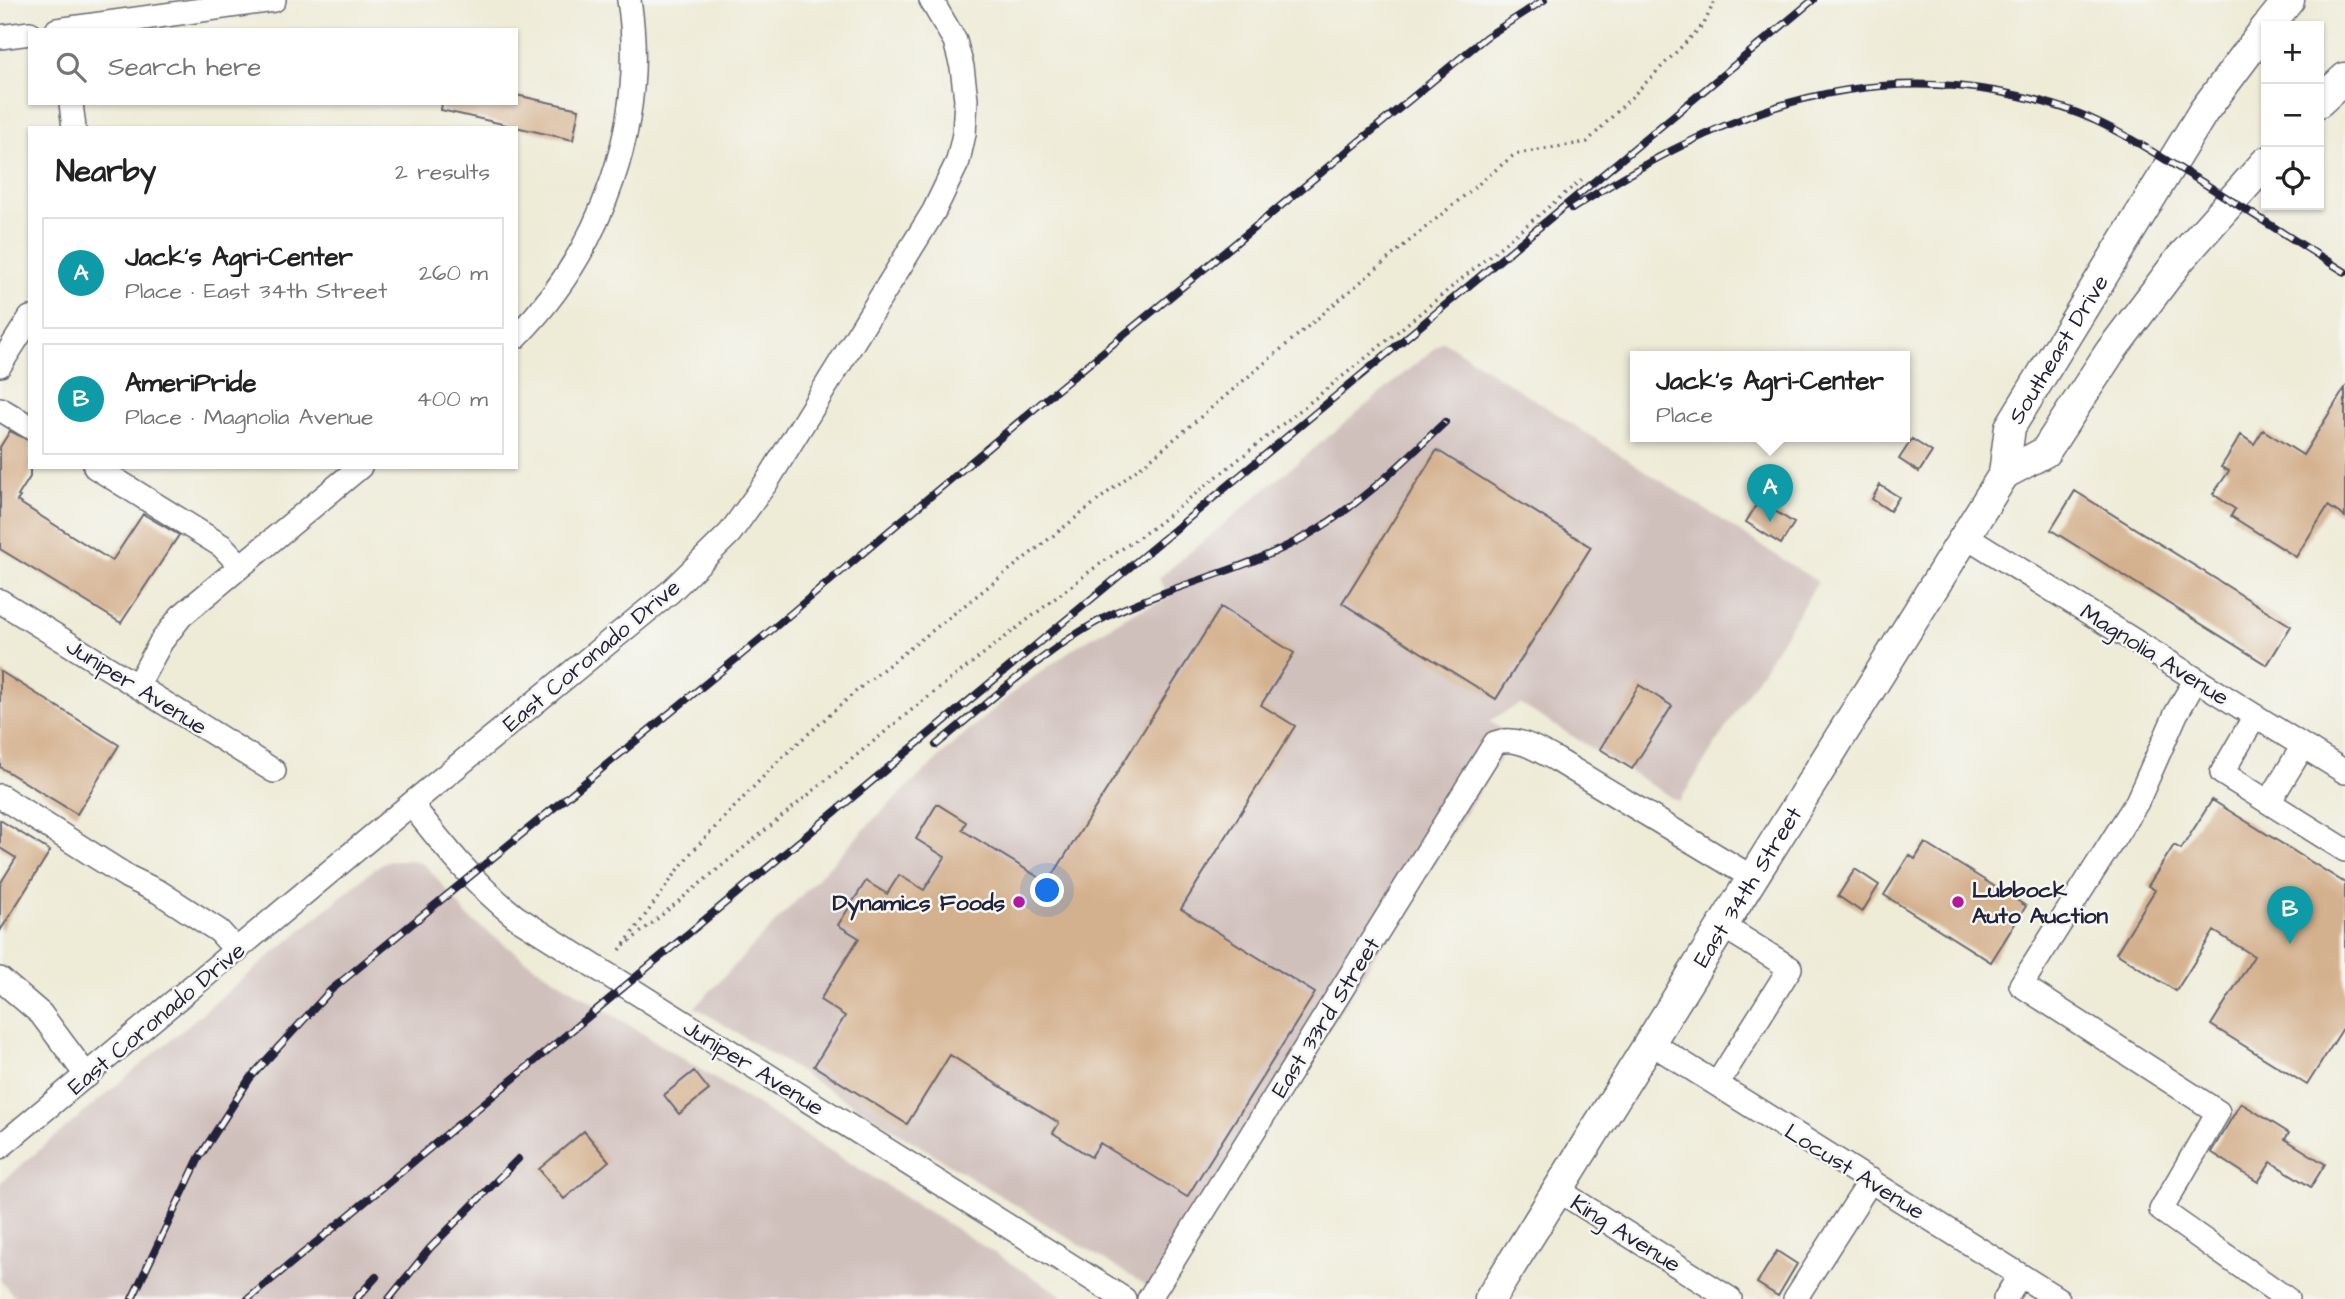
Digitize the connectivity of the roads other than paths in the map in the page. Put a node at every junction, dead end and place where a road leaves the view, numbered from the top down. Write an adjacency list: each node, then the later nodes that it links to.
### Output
1 (274, 0): 6 (street)
2 (629, 0): 16 (street)
3 (2289, 0): 5 (main road, Southeast Drive)
4 (937, 10): 34 (street, East Coronado Drive)
5 (2272, 21)
6 (73, 28)
7 (28, 33): 9 (street)
8 (2261, 35): 22 (main road, Southeast Drive)
9 (0, 37)
10 (2345, 78): 11 (main road)
11 (2324, 97)
12 (71, 105): 13 (street)
13 (74, 126)
14 (2261, 168): 22 (main road, Southeast Drive)
15 (28, 321): 17 (street)
16 (518, 335)
17 (0, 365)
18 (0, 409): 19 (street)
19 (28, 426)
20 (98, 469): 24 (street)
21 (357, 469): 24 (street)
22 (2004, 474): 23 (main road, East 34th Street)
23 (1966, 536): 26 (street, Magnolia Avenue); 36 (main road, East 34th Street)
24 (241, 566): 27 (street)
25 (0, 601): 27 (street, Juniper Avenue)
26 (2196, 679): 28 (street, Magnolia Avenue); 54 (street)
27 (137, 686): 30 (street, Juniper Avenue)
28 (2255, 716): 29 (street, Magnolia Avenue); 33 (street)
29 (2303, 746): 31 (street, Magnolia Avenue); 33 (street)
30 (274, 771)
31 (2345, 772)
32 (0, 796): 38 (street)
33 (2269, 802): 35 (street)
34 (411, 804): 38 (street, East Coronado Drive); 47 (street, Juniper Avenue)
35 (2345, 850)
36 (1753, 878): 37 (main road, East 34th Street); 48 (street, East 33rd Street)
37 (1723, 926): 40 (main road, East 34th Street); 42 (street)
38 (237, 951): 41 (street, East Coronado Drive)
39 (0, 979): 41 (street)
40 (1651, 1043): 42 (street, Locust Avenue); 45 (main road, East 34th Street)
41 (88, 1076): 43 (street, East Coronado Drive)
42 (1717, 1084): 44 (street, Locust Avenue)
43 (0, 1147)
44 (1871, 1180): 46 (street, Locust Avenue); 51 (street)
45 (1558, 1190): 49 (main road, East 34th Street); 50 (street, King Avenue)
46 (2020, 1275): 52 (street); 53 (street, Locust Avenue)
47 (1124, 1299)
48 (1149, 1299)
49 (1490, 1299)
50 (1730, 1299)
51 (1795, 1299)
52 (2005, 1299)
53 (2058, 1299)
54 (2287, 1299)

